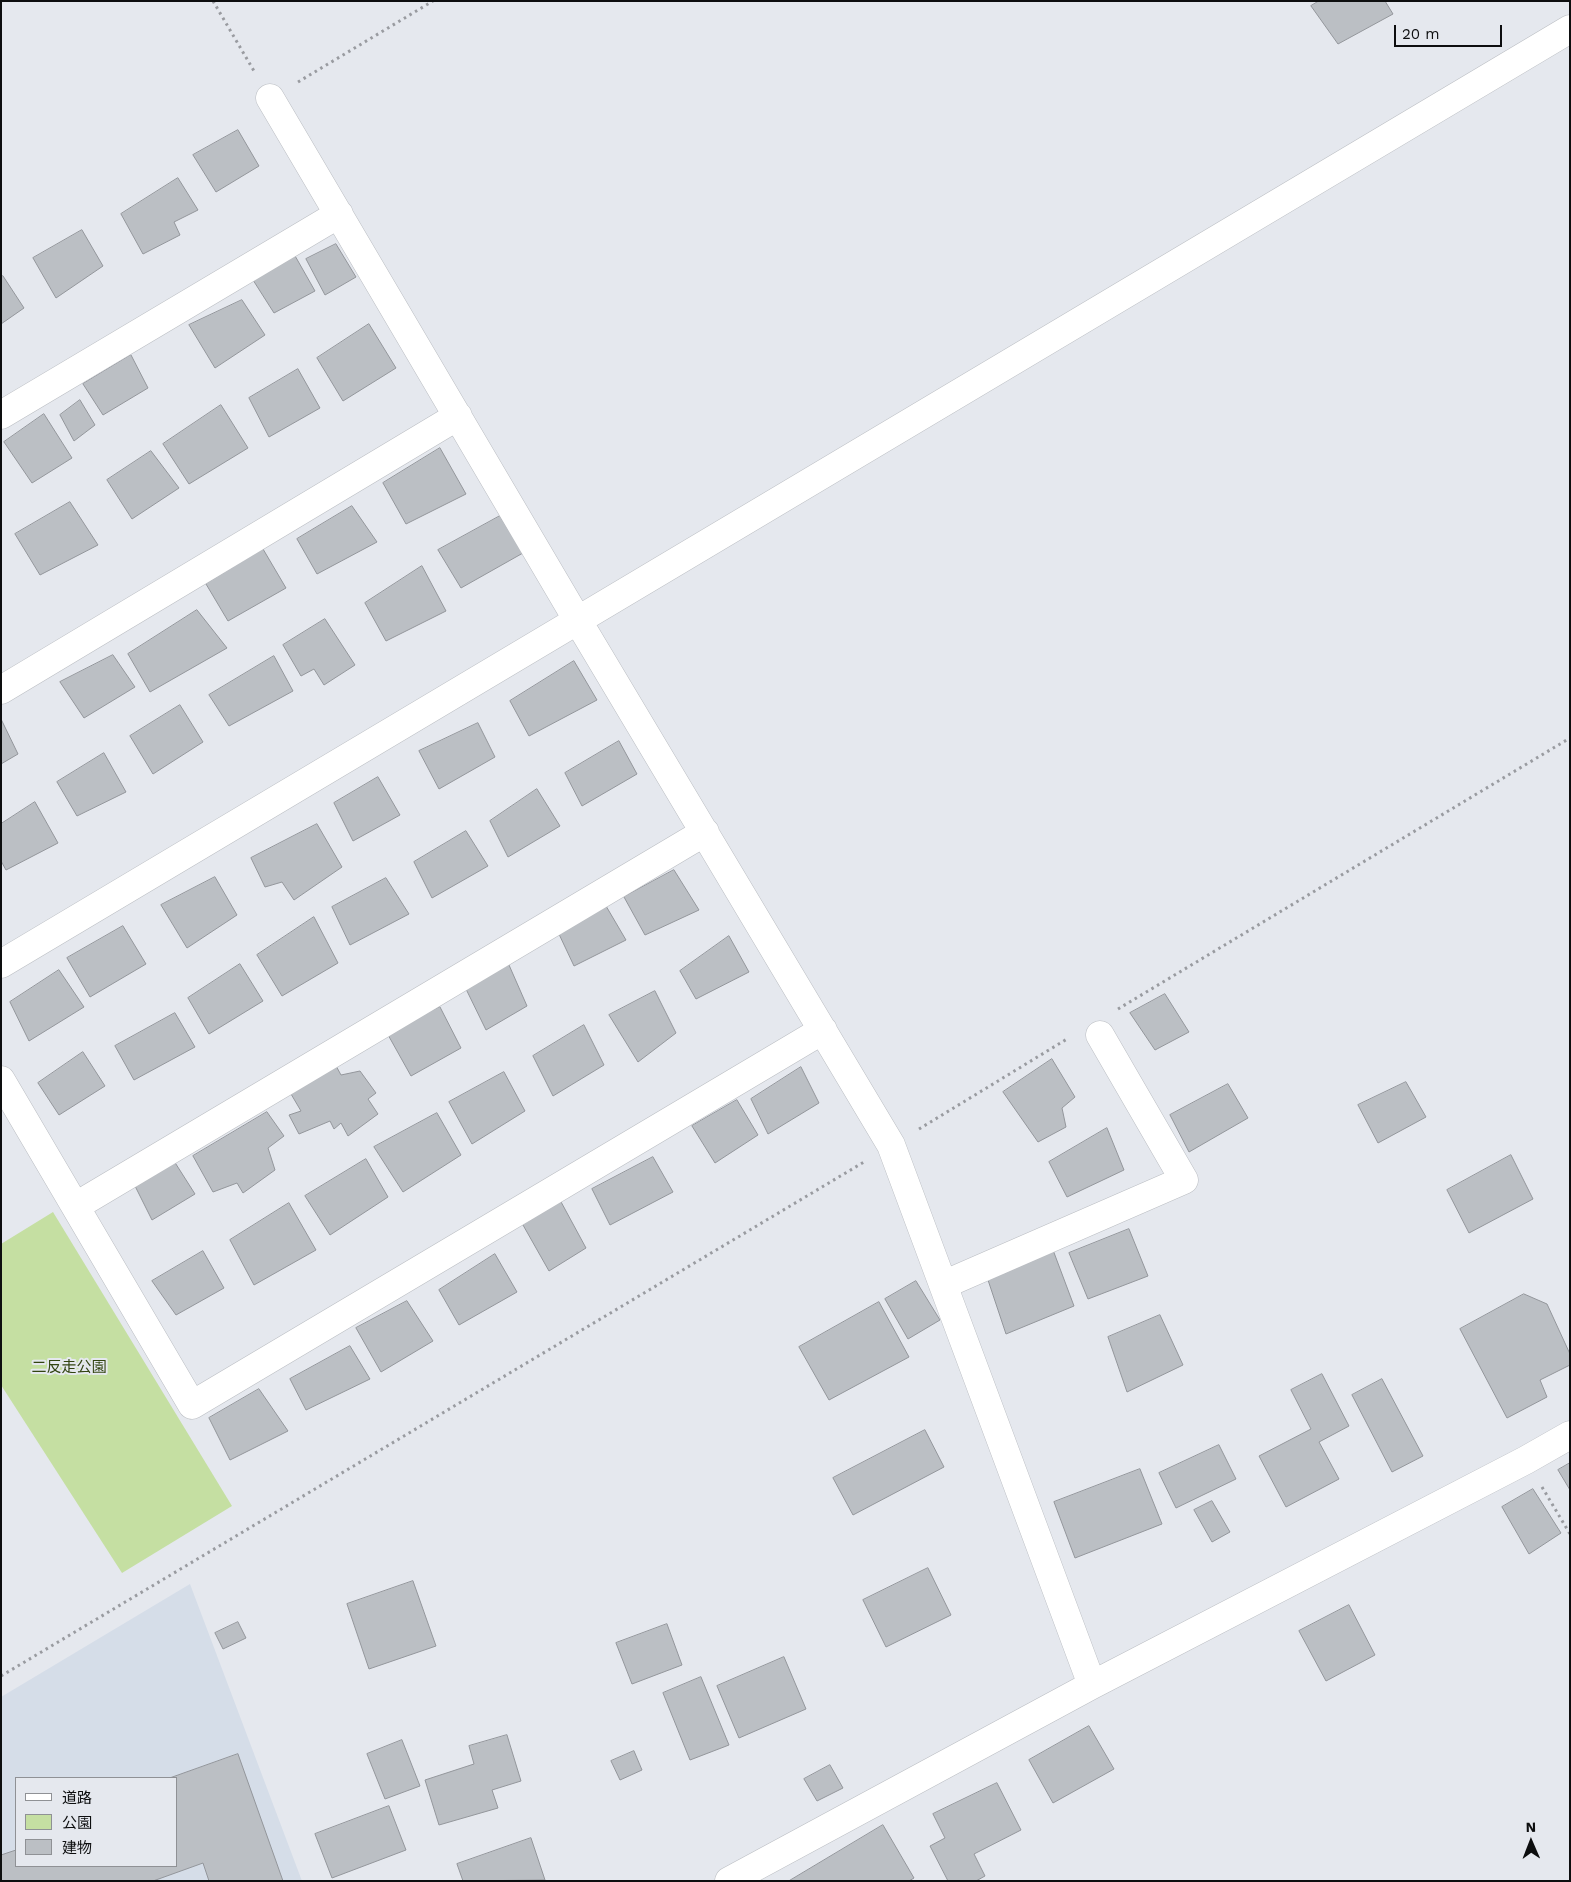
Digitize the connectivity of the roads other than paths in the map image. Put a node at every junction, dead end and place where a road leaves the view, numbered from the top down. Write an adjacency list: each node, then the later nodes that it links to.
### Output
1 (1570, 30): 6 (street)
2 (270, 98): 3 (street)
3 (339, 214): 4 (street); 5 (street)
4 (1, 415)
5 (458, 416): 6 (street); 7 (street)
6 (578, 621): 8 (street); 9 (street)
7 (1, 690)
8 (705, 832): 10 (street); 13 (street)
9 (1, 964)
10 (823, 1030): 13 (street); 14 (street)
11 (1100, 1035): 14 (street)
12 (1, 1080): 13 (street)
13 (76, 1206)
14 (943, 1285): 16 (street)
15 (1570, 1435): 16 (street)
16 (1092, 1685): 17 (street)
17 (730, 1881)

